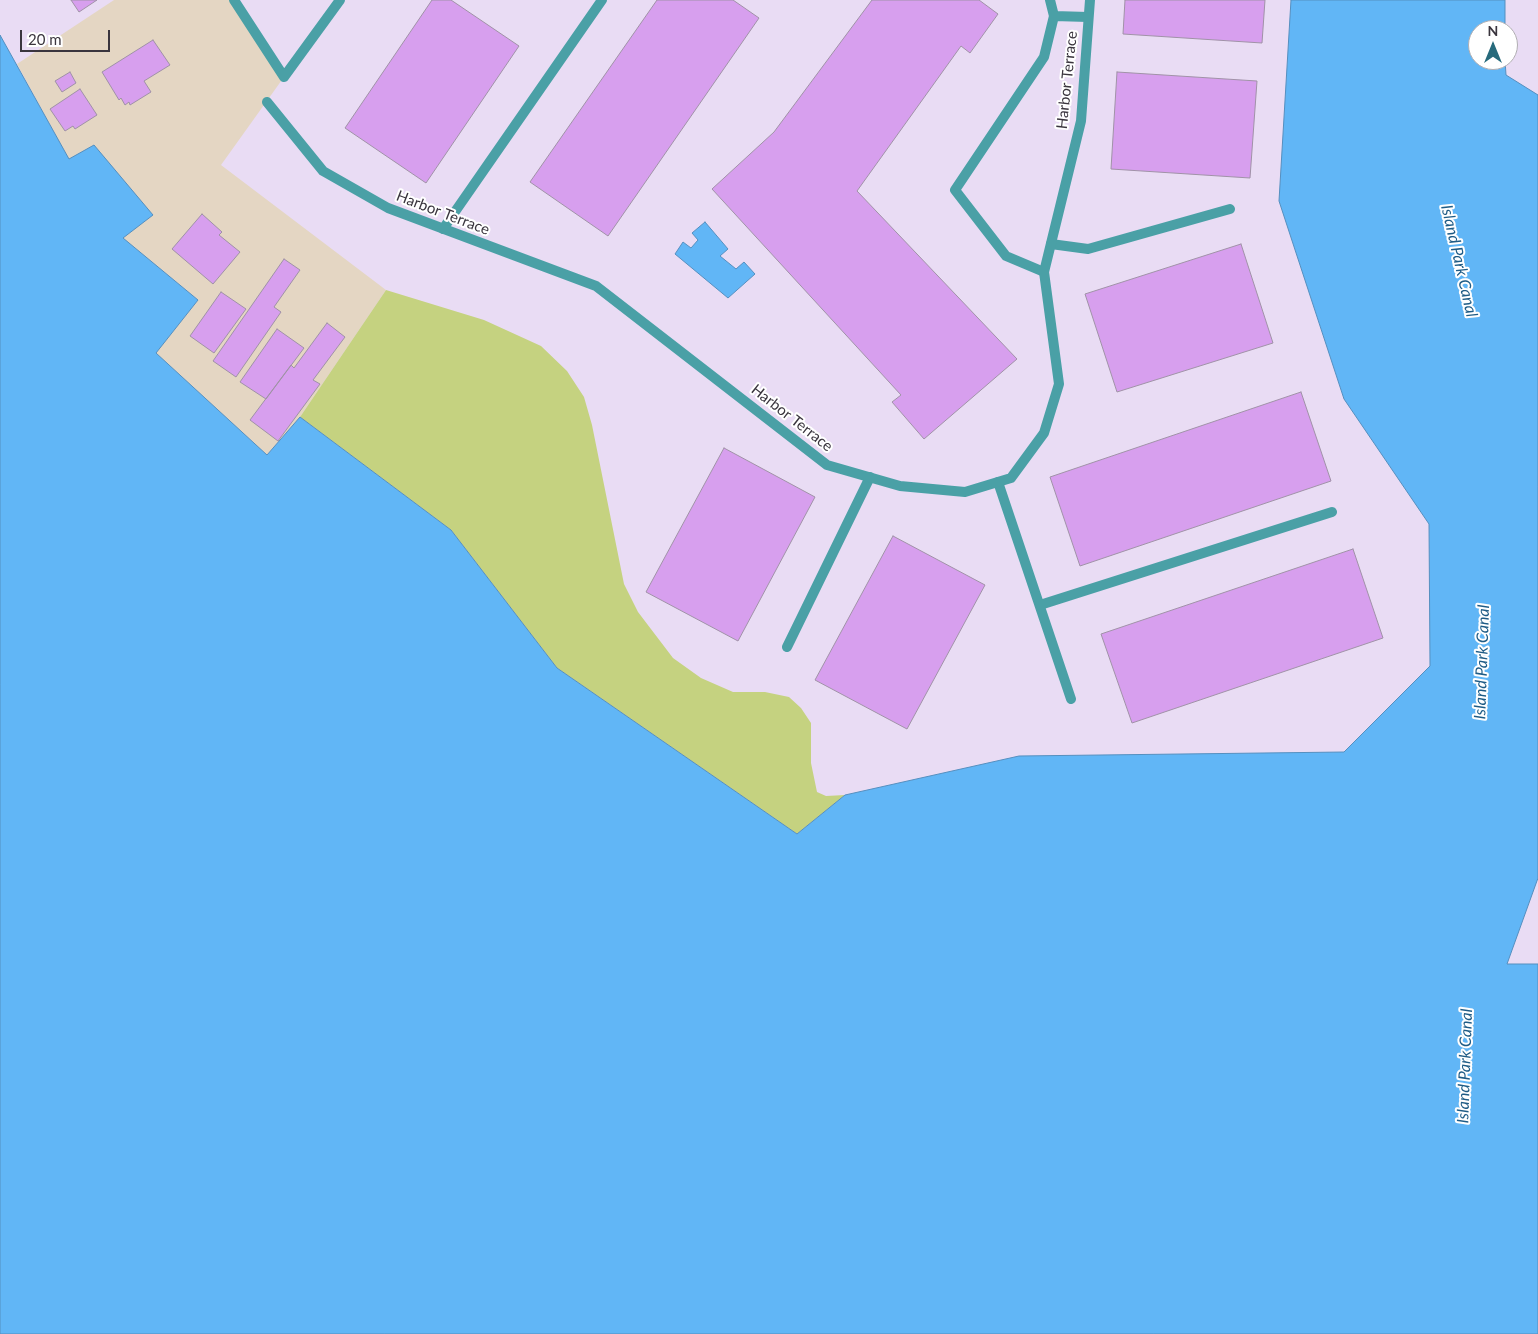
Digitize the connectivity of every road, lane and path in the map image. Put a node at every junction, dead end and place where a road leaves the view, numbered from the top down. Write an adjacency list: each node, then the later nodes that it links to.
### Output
1 (234, 0): 2 (street)
2 (340, 0)
3 (602, 0): 10 (street)
4 (1050, 0): 6 (street)
5 (1090, 0): 7 (street, Harbor Terrace)
6 (1054, 16): 7 (street); 12 (street)
7 (1088, 17): 11 (street, Harbor Terrace)
8 (266, 102): 10 (street, Harbor Terrace)
9 (1230, 209): 11 (street)
10 (443, 229): 13 (street, Harbor Terrace)
11 (1051, 244): 12 (street, Harbor Terrace)
12 (1044, 272): 14 (street, Harbor Terrace)
13 (870, 477): 14 (street, Harbor Terrace); 17 (street)
14 (998, 482): 16 (street)
15 (1332, 512): 16 (street)
16 (1040, 605): 18 (street)
17 (787, 647)
18 (1071, 699)

